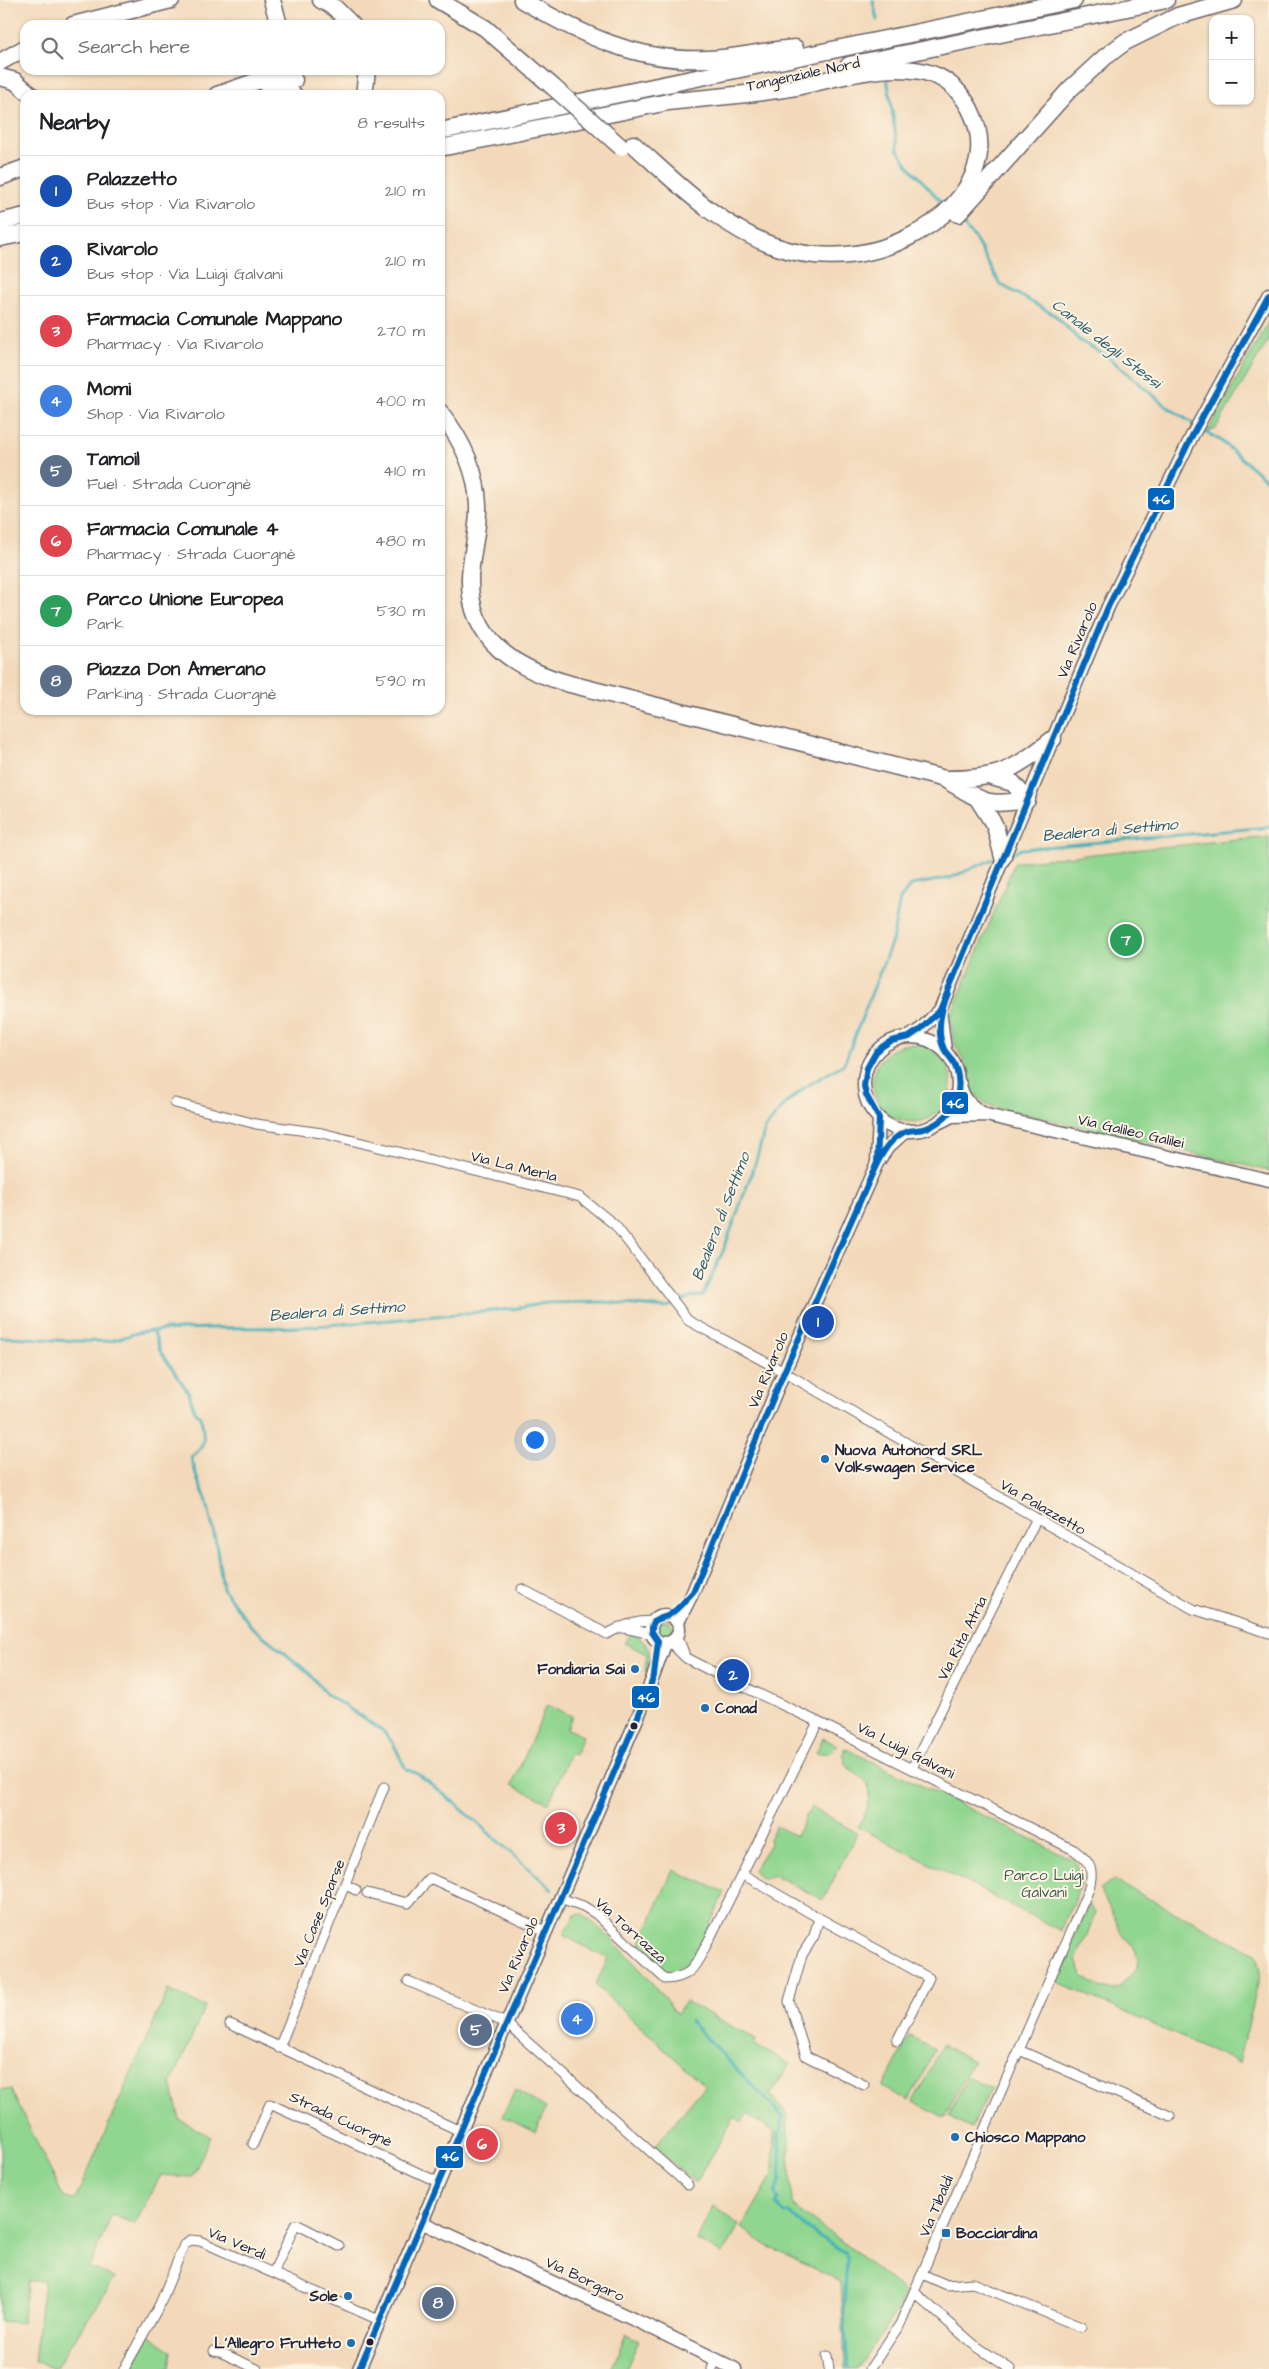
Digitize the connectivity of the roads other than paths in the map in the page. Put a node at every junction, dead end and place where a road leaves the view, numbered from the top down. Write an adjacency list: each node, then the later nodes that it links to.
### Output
1 (123, 0): 11 (highway)
2 (171, 0): 12 (highway)
3 (321, 0): 14 (highway)
4 (438, 0): 23 (highway)
5 (460, 0): 23 (highway)
6 (522, 0): 15 (highway)
7 (1074, 0): 15 (highway, Tangenziale Nord)
8 (1166, 0): 27 (highway, Tangenziale Nord)
9 (1234, 0): 32 (highway)
10 (273, 4): 13 (highway)
11 (79, 20)
12 (91, 20)
13 (278, 20)
14 (347, 20)
15 (850, 45): 28 (highway, Tangenziale Nord)
16 (20, 51): 17 (highway)
17 (0, 62)
18 (258, 75): 21 (highway)
19 (366, 75): 26 (highway)
20 (0, 77): 24 (highway)
21 (249, 83): 22 (highway); 25 (highway)
22 (294, 85)
23 (558, 85): 32 (highway, bridge)
24 (25, 90)
25 (230, 90)
26 (365, 90)
27 (668, 102): 29 (highway, Tangenziale Nord); 32 (highway)
28 (445, 130)
29 (445, 147)
30 (20, 170): 31 (highway)
31 (0, 177)
32 (953, 212)
33 (20, 217): 34 (highway)
34 (0, 222)
35 (20, 234): 36 (highway)
36 (0, 238)
37 (1269, 295): 39 (main road, Via Rivarolo)
38 (445, 419): 41 (highway)
39 (1053, 739): 40 (highway); 43 (main road, Via Rivarolo)
40 (992, 776): 41 (highway); 43 (highway)
41 (945, 779): 42 (highway)
42 (978, 799): 43 (highway); 44 (highway)
43 (1028, 800): 44 (main road, Via Rivarolo)
44 (1003, 855): 45 (main road, Via Rivarolo)
45 (940, 1010): 46 (main road, Via Rivarolo); 47 (main road, Via Rivarolo)
46 (909, 1036): 47 (main road); 51 (main road)
47 (945, 1050): 48 (main road)
48 (958, 1076): 50 (main road, Via Galileo Galilei); 52 (main road)
49 (175, 1103): 56 (street, Via La Merla)
50 (986, 1115): 52 (main road, Via Galileo Galilei); 55 (main road, Via Galileo Galilei)
51 (879, 1118): 53 (main road); 54 (main road, Via Rivarolo)
52 (936, 1124): 53 (main road)
53 (907, 1130): 54 (main road, Via Rivarolo)
54 (877, 1163): 56 (main road, Via Rivarolo)
55 (1269, 1180)
56 (784, 1372): 57 (street, Via Palazzetto); 59 (main road, Via Rivarolo)
57 (1036, 1520): 60 (street, Via Palazzetto); 63 (street, Via Rita Atria)
58 (522, 1589): 61 (street)
59 (674, 1619): 61 (main road, Via Rivarolo); 61 (main road)
60 (1269, 1634)
61 (663, 1637): 62 (street, Via Luigi Galvani); 70 (main road, Via Rivarolo)
62 (818, 1722): 63 (street, Via Luigi Galvani); 65 (street, Via Torrazza)
63 (912, 1768): 66 (street, Via Luigi Galvani)
64 (384, 1787): 67 (street, Via Case Sparse)
65 (742, 1874): 70 (street, Via Torrazza); 71 (street)
66 (1090, 1884): 78 (street, Via Tibaldi)
67 (346, 1886): 68 (street); 77 (street, Via Case Sparse)
68 (356, 1890)
69 (367, 1893): 72 (street)
70 (560, 1898): 72 (main road, Via Rivarolo)
71 (819, 1918): 76 (street); 79 (street)
72 (545, 1931): 74 (main road, Via Rivarolo)
73 (408, 1981): 74 (street)
74 (506, 2023): 81 (main road); 84 (street)
75 (230, 2024): 77 (street)
76 (897, 2041)
77 (279, 2048): 81 (street)
78 (1019, 2050): 80 (street); 88 (street, Via Tibaldi)
79 (864, 2085)
80 (1170, 2116)
81 (460, 2131): 83 (main road)
82 (252, 2144): 83 (street, Strada Cuorgnè)
83 (438, 2182): 85 (main road)
84 (688, 2185)
85 (421, 2222): 90 (main road); 94 (main road, Via Borgaro)
86 (339, 2246): 87 (street)
87 (273, 2273): 90 (street, Via Verdi); 95 (street, Via Verdi)
88 (922, 2274): 89 (street, Via Tibaldi); 91 (street)
89 (914, 2292): 100 (street, Via Tibaldi); 101 (street)
90 (379, 2320): 97 (main road)
91 (1081, 2328)
92 (214, 2352): 96 (street)
93 (827, 2356): 99 (street)
94 (714, 2364): 98 (main road, Via Borgaro)
95 (124, 2369)
96 (256, 2369)
97 (359, 2369)
98 (735, 2369)
99 (829, 2369)
100 (870, 2369)
101 (1010, 2369)

